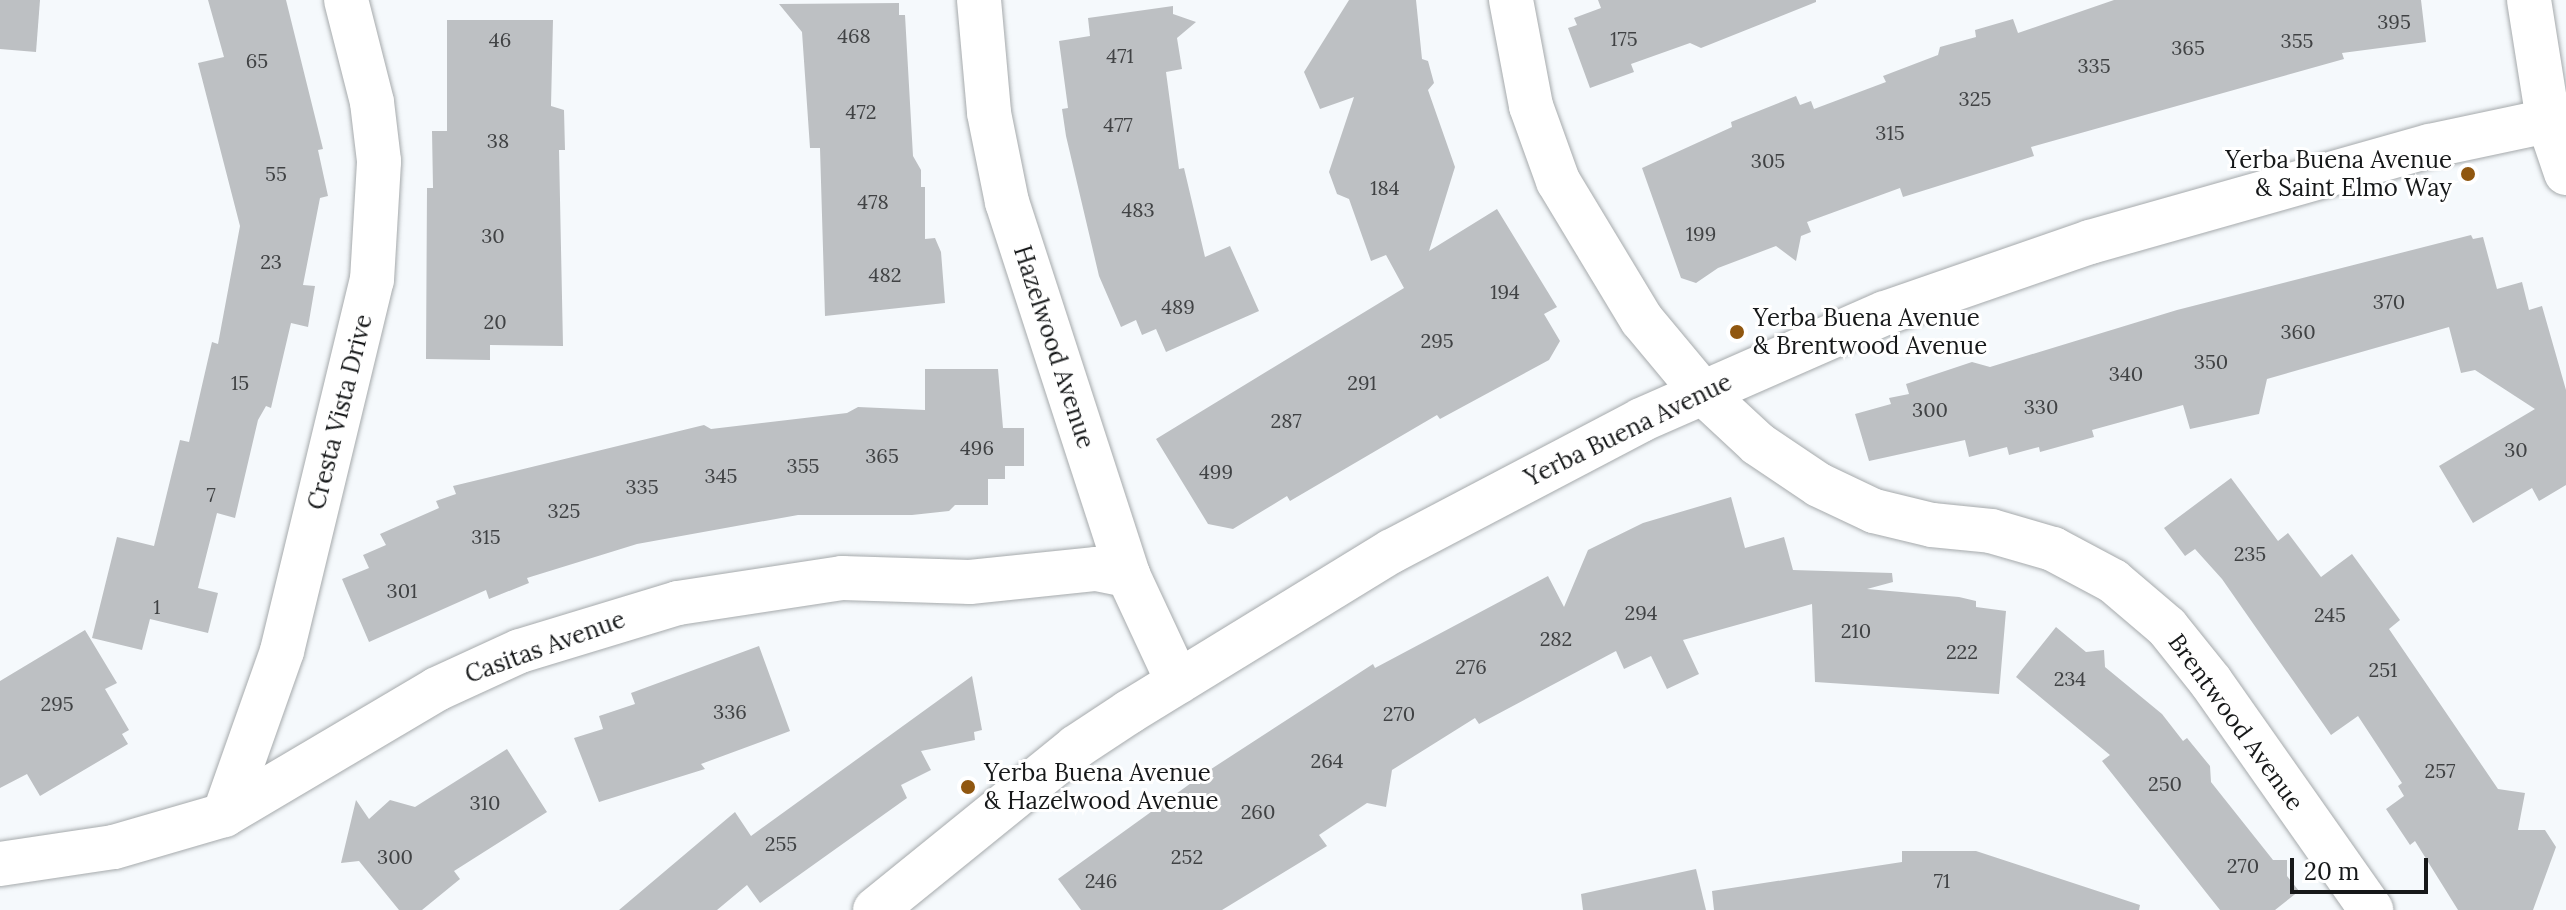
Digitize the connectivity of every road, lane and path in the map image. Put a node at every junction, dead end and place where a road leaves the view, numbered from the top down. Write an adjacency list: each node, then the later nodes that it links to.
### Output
1 (346, 0): 10 (street, Cresta Vista Drive)
2 (979, 0): 8 (street, Hazelwood Avenue)
3 (1511, 0): 7 (street, Brentwood Avenue)
4 (2529, 0): 5 (street)
5 (2557, 119): 6 (street); 7 (street, Yerba Buena Avenue)
6 (2566, 173)
7 (1702, 392): 9 (street, Yerba Buena Avenue); 13 (street, Brentwood Avenue)
8 (1128, 575): 9 (street, Hazelwood Avenue); 10 (street, Casitas Avenue)
9 (1178, 682): 12 (street, Yerba Buena Avenue)
10 (224, 815): 11 (street, Casitas Avenue)
11 (0, 864)
12 (875, 910)
13 (2371, 910)

